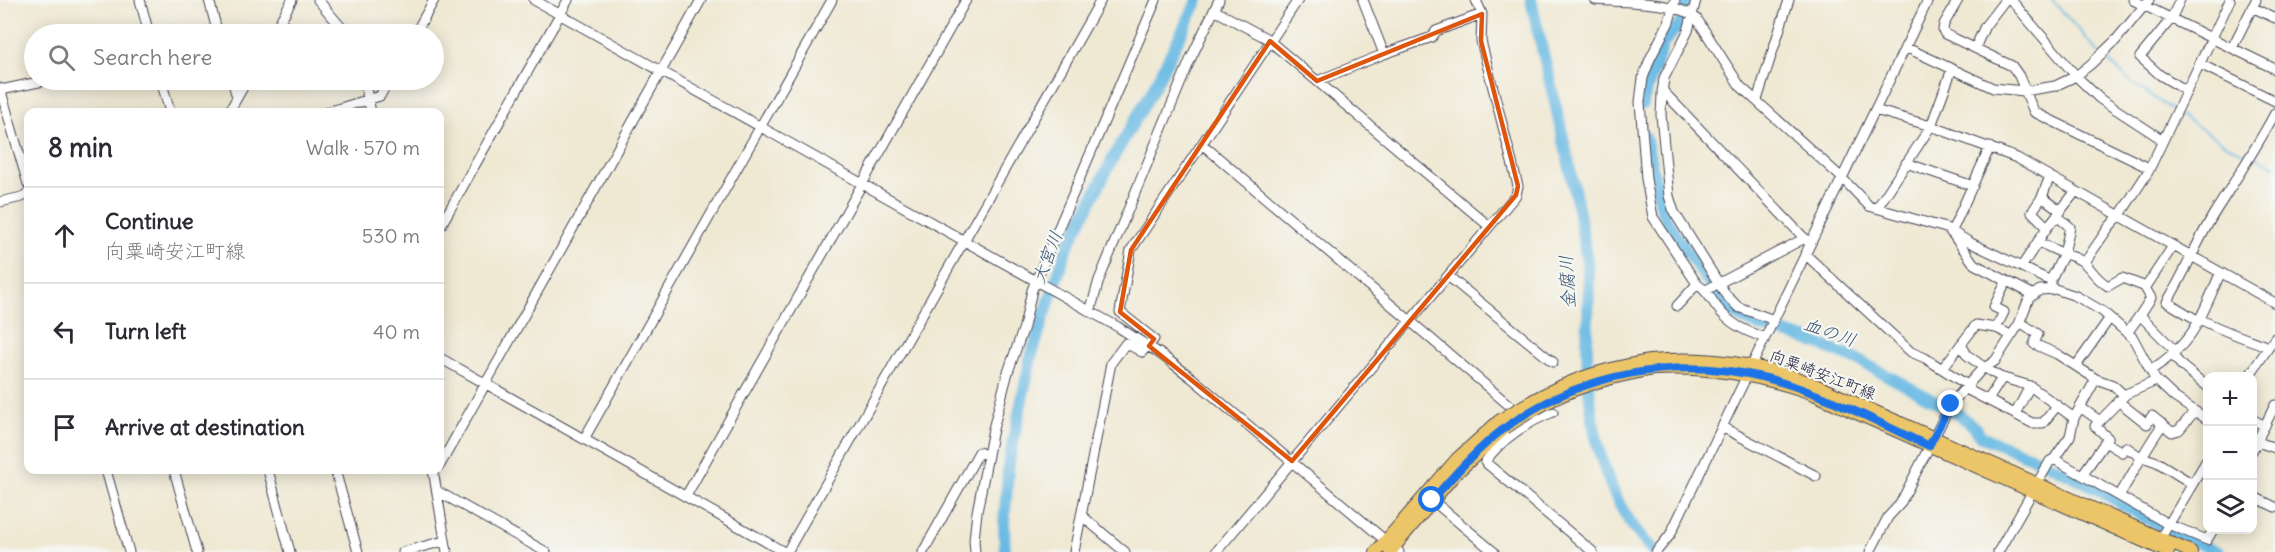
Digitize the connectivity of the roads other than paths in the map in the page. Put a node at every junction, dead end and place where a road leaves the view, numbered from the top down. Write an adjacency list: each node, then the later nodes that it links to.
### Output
1 (140, 0): 36 (street)
2 (209, 0): 37 (street)
3 (292, 0): 38 (street)
4 (318, 0): 39 (street)
5 (434, 0): 40 (street)
6 (534, 0): 31 (street)
7 (568, 0): 31 (street)
8 (701, 0): 50 (street)
9 (832, 0): 74 (street)
10 (966, 0): 83 (street)
11 (1101, 0): 96 (street)
12 (1156, 0): 107 (street)
13 (1219, 0): 30 (street)
14 (1298, 0): 42 (street)
15 (1363, 0): 46 (street)
16 (1476, 0): 32 (street)
17 (1595, 0): 29 (street)
18 (1696, 0): 33 (street)
19 (1789, 0): 64 (street)
20 (1928, 0): 43 (street)
21 (1958, 0): 44 (street)
22 (2005, 0): 44 (street)
23 (2011, 0): 51 (street)
24 (2133, 0): 27 (street)
25 (2181, 0): 34 (street)
26 (2230, 0): 41 (street)
27 (2147, 3): 34 (street); 51 (street)
28 (2254, 3): 35 (street); 45 (street)
29 (1675, 5): 33 (street); 110 (street)
30 (1214, 10): 42 (street); 119 (street)
31 (560, 14): 50 (street); 92 (street)
32 (1482, 14): 46 (street); 93 (street)
33 (1692, 14): 60 (street); 64 (street)
34 (2171, 18): 41 (street); 62 (street)
35 (2275, 18)
36 (146, 24)
37 (215, 24)
38 (279, 24)
39 (338, 24)
40 (421, 24)
41 (2213, 39): 45 (street); 47 (street)
42 (1270, 42): 52 (street); 76 (street)
43 (1905, 47): 48 (street); 71 (street)
44 (1975, 48): 61 (street)
45 (2232, 48): 49 (street)
46 (1384, 54): 52 (street)
47 (2200, 64): 62 (street); 66 (street)
48 (1952, 69): 61 (street); 73 (street)
49 (2275, 69)
50 (661, 71): 74 (street); 146 (street)
51 (2076, 76): 61 (street); 75 (street)
52 (1317, 81): 93 (street)
53 (24, 84): 54 (street)
54 (0, 89): 80 (street)
55 (164, 90): 67 (street)
56 (235, 90): 63 (street)
57 (241, 90): 63 (street)
58 (366, 90): 65 (street)
59 (383, 90): 65 (street)
60 (1662, 90): 97 (street); 108 (street)
61 (2024, 91): 79 (street)
62 (2187, 91): 75 (street)
63 (237, 97): 68 (street)
64 (1757, 100): 82 (street)
65 (369, 101): 69 (street); 70 (street)
66 (2275, 101)
67 (169, 108)
68 (231, 108)
69 (342, 108)
70 (370, 108)
71 (1875, 110): 73 (street); 82 (street)
72 (2275, 113): 102 (street)
73 (1931, 126): 77 (street); 78 (street)
74 (761, 127): 83 (street); 169 (street)
75 (2163, 140): 79 (street)
76 (1202, 144): 124 (street); 132 (street)
77 (1990, 147): 81 (street); 84 (street)
78 (1906, 163): 84 (street); 89 (street)
79 (2149, 168): 91 (street)
80 (24, 170)
81 (2050, 176): 85 (street); 87 (street)
82 (1842, 178): 89 (street); 97 (street)
83 (862, 184): 96 (street); 191 (street)
84 (1972, 186): 95 (street)
85 (2076, 191): 90 (street); 91 (street)
86 (24, 196): 88 (street)
87 (2042, 197): 90 (street); 94 (street)
88 (0, 202)
89 (1877, 208): 95 (street)
90 (2059, 213): 94 (street); 101 (street)
91 (2120, 215): 99 (street); 103 (street)
92 (444, 220)
93 (1489, 226): 106 (street)
94 (2047, 227): 98 (street)
95 (1951, 232): 104 (street); 109 (street)
96 (964, 241): 107 (street); 209 (street)
97 (1808, 241): 100 (street); 108 (street)
98 (2038, 242): 101 (street); 104 (street)
99 (2174, 246): 102 (street); 112 (street)
100 (1805, 254): 122 (street); 139 (street)
101 (2064, 254): 103 (street); 111 (street)
102 (2192, 256): 105 (street); 116 (street)
103 (2085, 262): 112 (street)
104 (2022, 266): 111 (street)
105 (2220, 274): 117 (street); 123 (street)
106 (1448, 276): 124 (street); 136 (street)
107 (1038, 282): 119 (street); 175 (street)
108 (1719, 282): 113 (street); 122 (street)
109 (2006, 282): 114 (street); 126 (street)
110 (1697, 284): 113 (street); 118 (street)
111 (2051, 285): 114 (street); 121 (street)
112 (2144, 286): 115 (street)
113 (1706, 290): 129 (street)
114 (2034, 295): 125 (street)
115 (2151, 298): 116 (street); 120 (street)
116 (2167, 302): 123 (street)
117 (2275, 303)
118 (1677, 306)
119 (1089, 311): 132 (street)
120 (2140, 315): 127 (street); 134 (street)
121 (2109, 319): 127 (street); 137 (street)
122 (1773, 320): 129 (street)
123 (2199, 320): 133 (street); 134 (street)
124 (1410, 321): 162 (street); 178 (street)
125 (2020, 322): 128 (street); 137 (street)
126 (1995, 328): 128 (street); 131 (street)
127 (2127, 333): 141 (street)
128 (2011, 334): 138 (street)
129 (1765, 337): 140 (street)
130 (2275, 338): 133 (street)
131 (1961, 344): 138 (street); 139 (street)
132 (1149, 346): 178 (street); 196 (street)
133 (2269, 347): 142 (street)
134 (2174, 354): 141 (street); 147 (street)
135 (444, 360): 146 (street)
136 (1553, 362)
137 (2076, 366): 144 (street)
138 (1985, 368): 143 (street); 149 (street)
139 (1942, 369): 149 (street)
140 (1751, 370): 163 (main road, 向粟崎安江町線, bridge); 166 (street); 172 (main road, 向粟崎安江町線)
141 (2151, 370): 145 (street)
142 (2252, 372)
143 (2002, 378): 148 (street); 151 (street)
144 (2096, 379): 150 (street); 154 (street)
145 (2157, 381): 150 (street); 156 (street)
146 (485, 383): 168 (street); 169 (street)
147 (2203, 383)
148 (2030, 386): 153 (street); 157 (street)
149 (1967, 388): 151 (street); 172 (street)
150 (2121, 398): 160 (street); 164 (street)
151 (1988, 400): 157 (street)
152 (2275, 405): 165 (street)
153 (2057, 406): 157 (street); 159 (street)
154 (2080, 407): 159 (street); 160 (street)
155 (1553, 412): 162 (street)
156 (2194, 412): 158 (street); 164 (street)
157 (2015, 414)
158 (2203, 417)
159 (2074, 418): 179 (street)
160 (2100, 421): 173 (street)
161 (2257, 421): 165 (street)
162 (1530, 423): 217 (street)
163 (1502, 424): 194 (main road, 向粟崎安江町線); 201 (main road, 向粟崎安江町線)
164 (2163, 424): 176 (street)
165 (2265, 426): 167 (street)
166 (1722, 427): 187 (street); 218 (street)
167 (2257, 437)
168 (454, 439): 171 (street); 177 (street)
169 (585, 439): 191 (street)
170 (2257, 441): 174 (street)
171 (444, 442)
172 (1932, 442): 189 (main road, 向粟崎安江町線); 219 (street)
173 (2105, 442): 176 (street); 186 (street)
174 (2275, 448)
175 (988, 456): 210 (street); 211 (street)
176 (2142, 457): 188 (street); 192 (street)
177 (444, 458)
178 (1292, 461): 201 (street); 214 (street)
179 (2050, 462): 186 (street); 189 (street)
180 (2203, 466): 188 (street)
181 (107, 474): 202 (street)
182 (175, 474): 203 (street)
183 (269, 474): 204 (street)
184 (336, 474): 205 (street)
185 (434, 474): 190 (street)
186 (2082, 475): 192 (street)
187 (1816, 476)
188 (2192, 483): 197 (street)
189 (2035, 488): 200 (main road, 向粟崎安江町線); 220 (street)
190 (437, 491): 199 (street); 208 (street)
191 (686, 496): 209 (street)
192 (2119, 496): 197 (street)
193 (2257, 498): 195 (street)
194 (1432, 500): 201 (main road, 向粟崎安江町線); 216 (street)
195 (2275, 507)
196 (1081, 515): 212 (street); 213 (street)
197 (2168, 524): 198 (street); 200 (street)
198 (2210, 534)
199 (444, 541): 206 (street); 207 (street)
200 (2158, 544): 221 (main road, 向粟崎安江町線); 222 (main road, 向粟崎安江町線)
201 (1392, 548): 215 (main road, 向粟崎安江町線)
202 (129, 552)
203 (196, 552)
204 (290, 552)
205 (358, 552)
206 (403, 552)
207 (447, 552)
208 (546, 552)
209 (786, 552)
210 (923, 552)
211 (975, 552)
212 (1074, 552)
213 (1125, 552)
214 (1216, 552)
215 (1376, 552)
216 (1494, 552)
217 (1593, 552)
218 (1656, 552)
219 (1870, 552)
220 (1998, 552)
221 (2168, 552)
222 (2191, 552)

